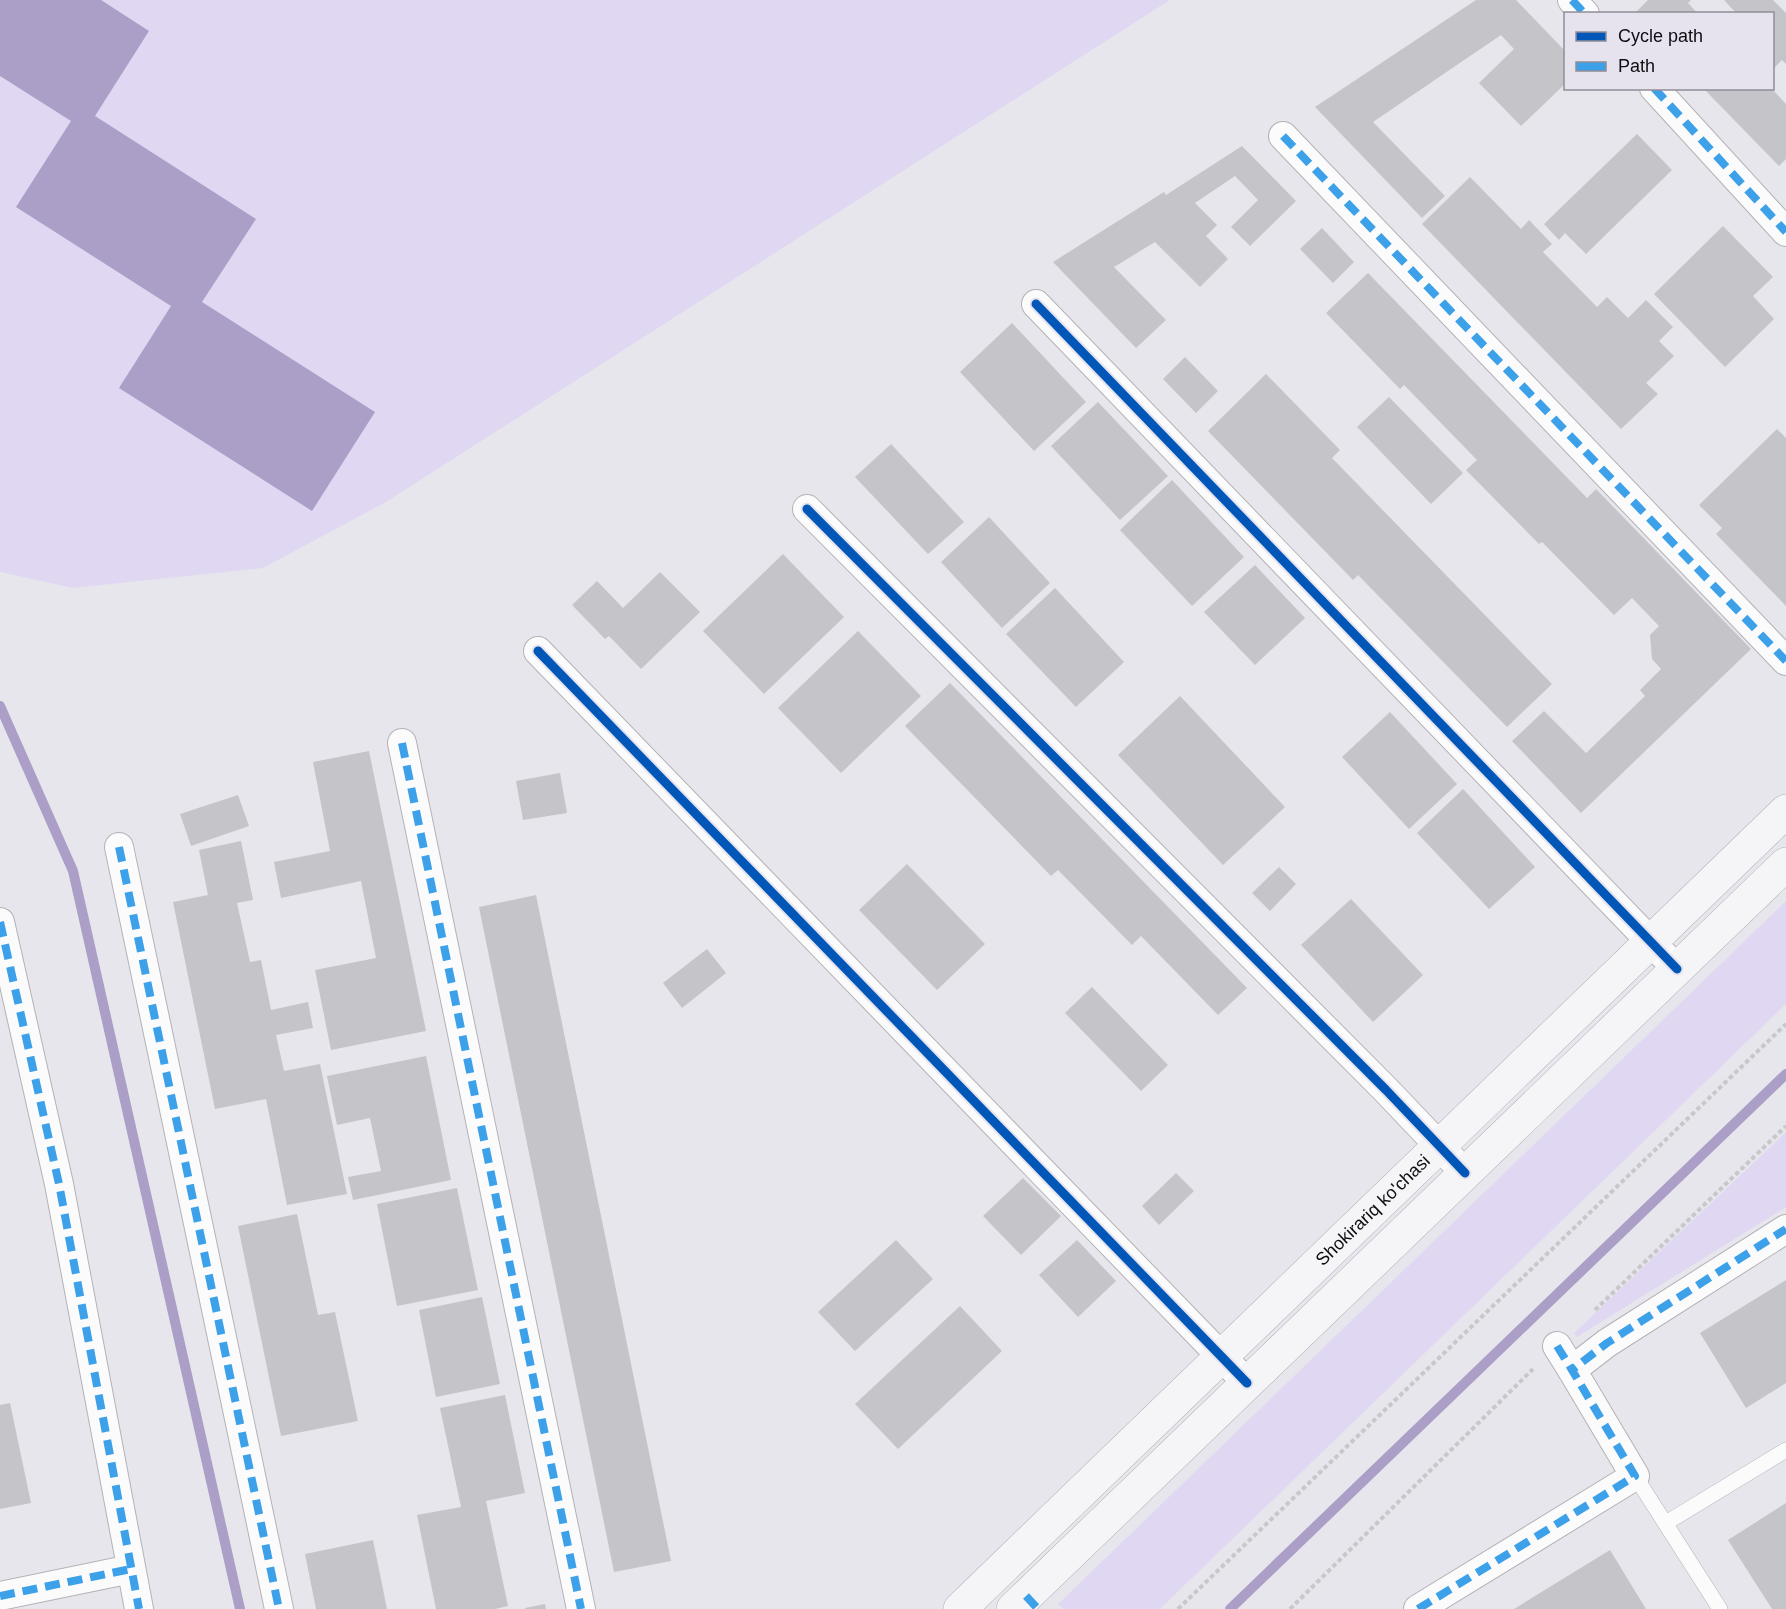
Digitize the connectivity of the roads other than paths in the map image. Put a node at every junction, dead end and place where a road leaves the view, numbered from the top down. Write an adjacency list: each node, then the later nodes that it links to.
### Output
1 (1572, 0): 2 (street)
2 (1583, 12)
3 (1656, 90): 5 (street)
4 (1283, 136): 9 (street)
5 (1786, 232)
6 (1036, 304): 15 (street)
7 (807, 509): 17 (street)
8 (538, 651): 21 (street)
9 (1786, 661)
10 (402, 743): 32 (street)
11 (1786, 811): 15 (main road, Shokirariq ko'chasi)
12 (119, 847): 31 (street)
13 (1786, 864): 16 (main road, Shokirariq ko'chasi)
14 (0, 922): 27 (street)
15 (1650, 942): 16 (street); 17 (main road, Shokirariq ko'chasi)
16 (1677, 969): 18 (main road, Shokirariq ko'chasi)
17 (1439, 1146): 18 (street); 21 (main road, Shokirariq ko'chasi)
18 (1465, 1173): 23 (main road, Shokirariq ko'chasi)
19 (1786, 1229): 22 (street)
20 (1557, 1346): 22 (street)
21 (1222, 1357): 23 (street); 33 (main road, Shokirariq ko'chasi)
22 (1572, 1370): 25 (street)
23 (1247, 1383): 29 (main road, Shokirariq ko'chasi)
24 (1786, 1450): 26 (lane)
25 (1635, 1476): 26 (lane); 34 (street)
26 (1666, 1523): 35 (lane)
27 (131, 1569): 28 (street); 30 (street)
28 (0, 1596)
29 (1026, 1605)
30 (139, 1609)
31 (279, 1609)
32 (581, 1609)
33 (960, 1609)
34 (1418, 1609)
35 (1720, 1609)

